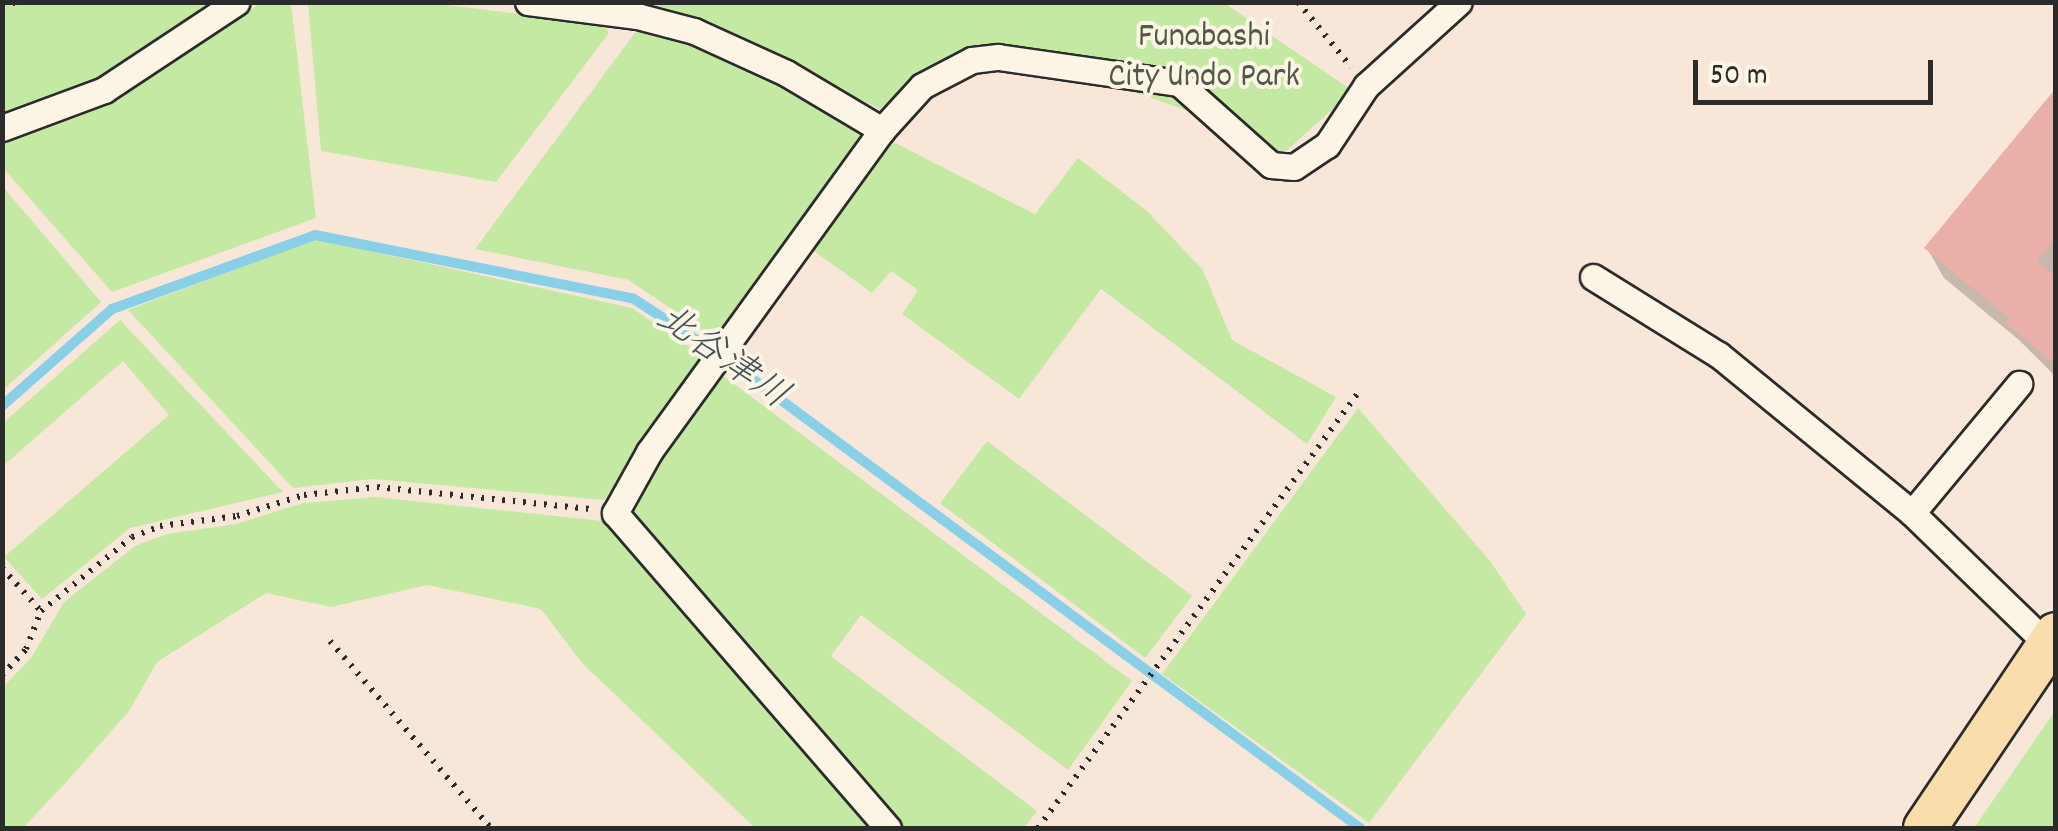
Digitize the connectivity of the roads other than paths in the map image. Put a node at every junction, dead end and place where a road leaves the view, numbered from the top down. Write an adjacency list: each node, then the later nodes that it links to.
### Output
1 (237, 2): 4 (street)
2 (528, 2): 5 (street)
3 (1458, 2): 5 (street)
4 (2, 128)
5 (882, 130): 10 (street)
6 (1593, 277): 8 (street)
7 (2019, 384): 8 (street)
8 (1912, 513): 9 (street)
9 (2052, 639): 11 (main road)
10 (888, 828)
11 (1925, 828)

